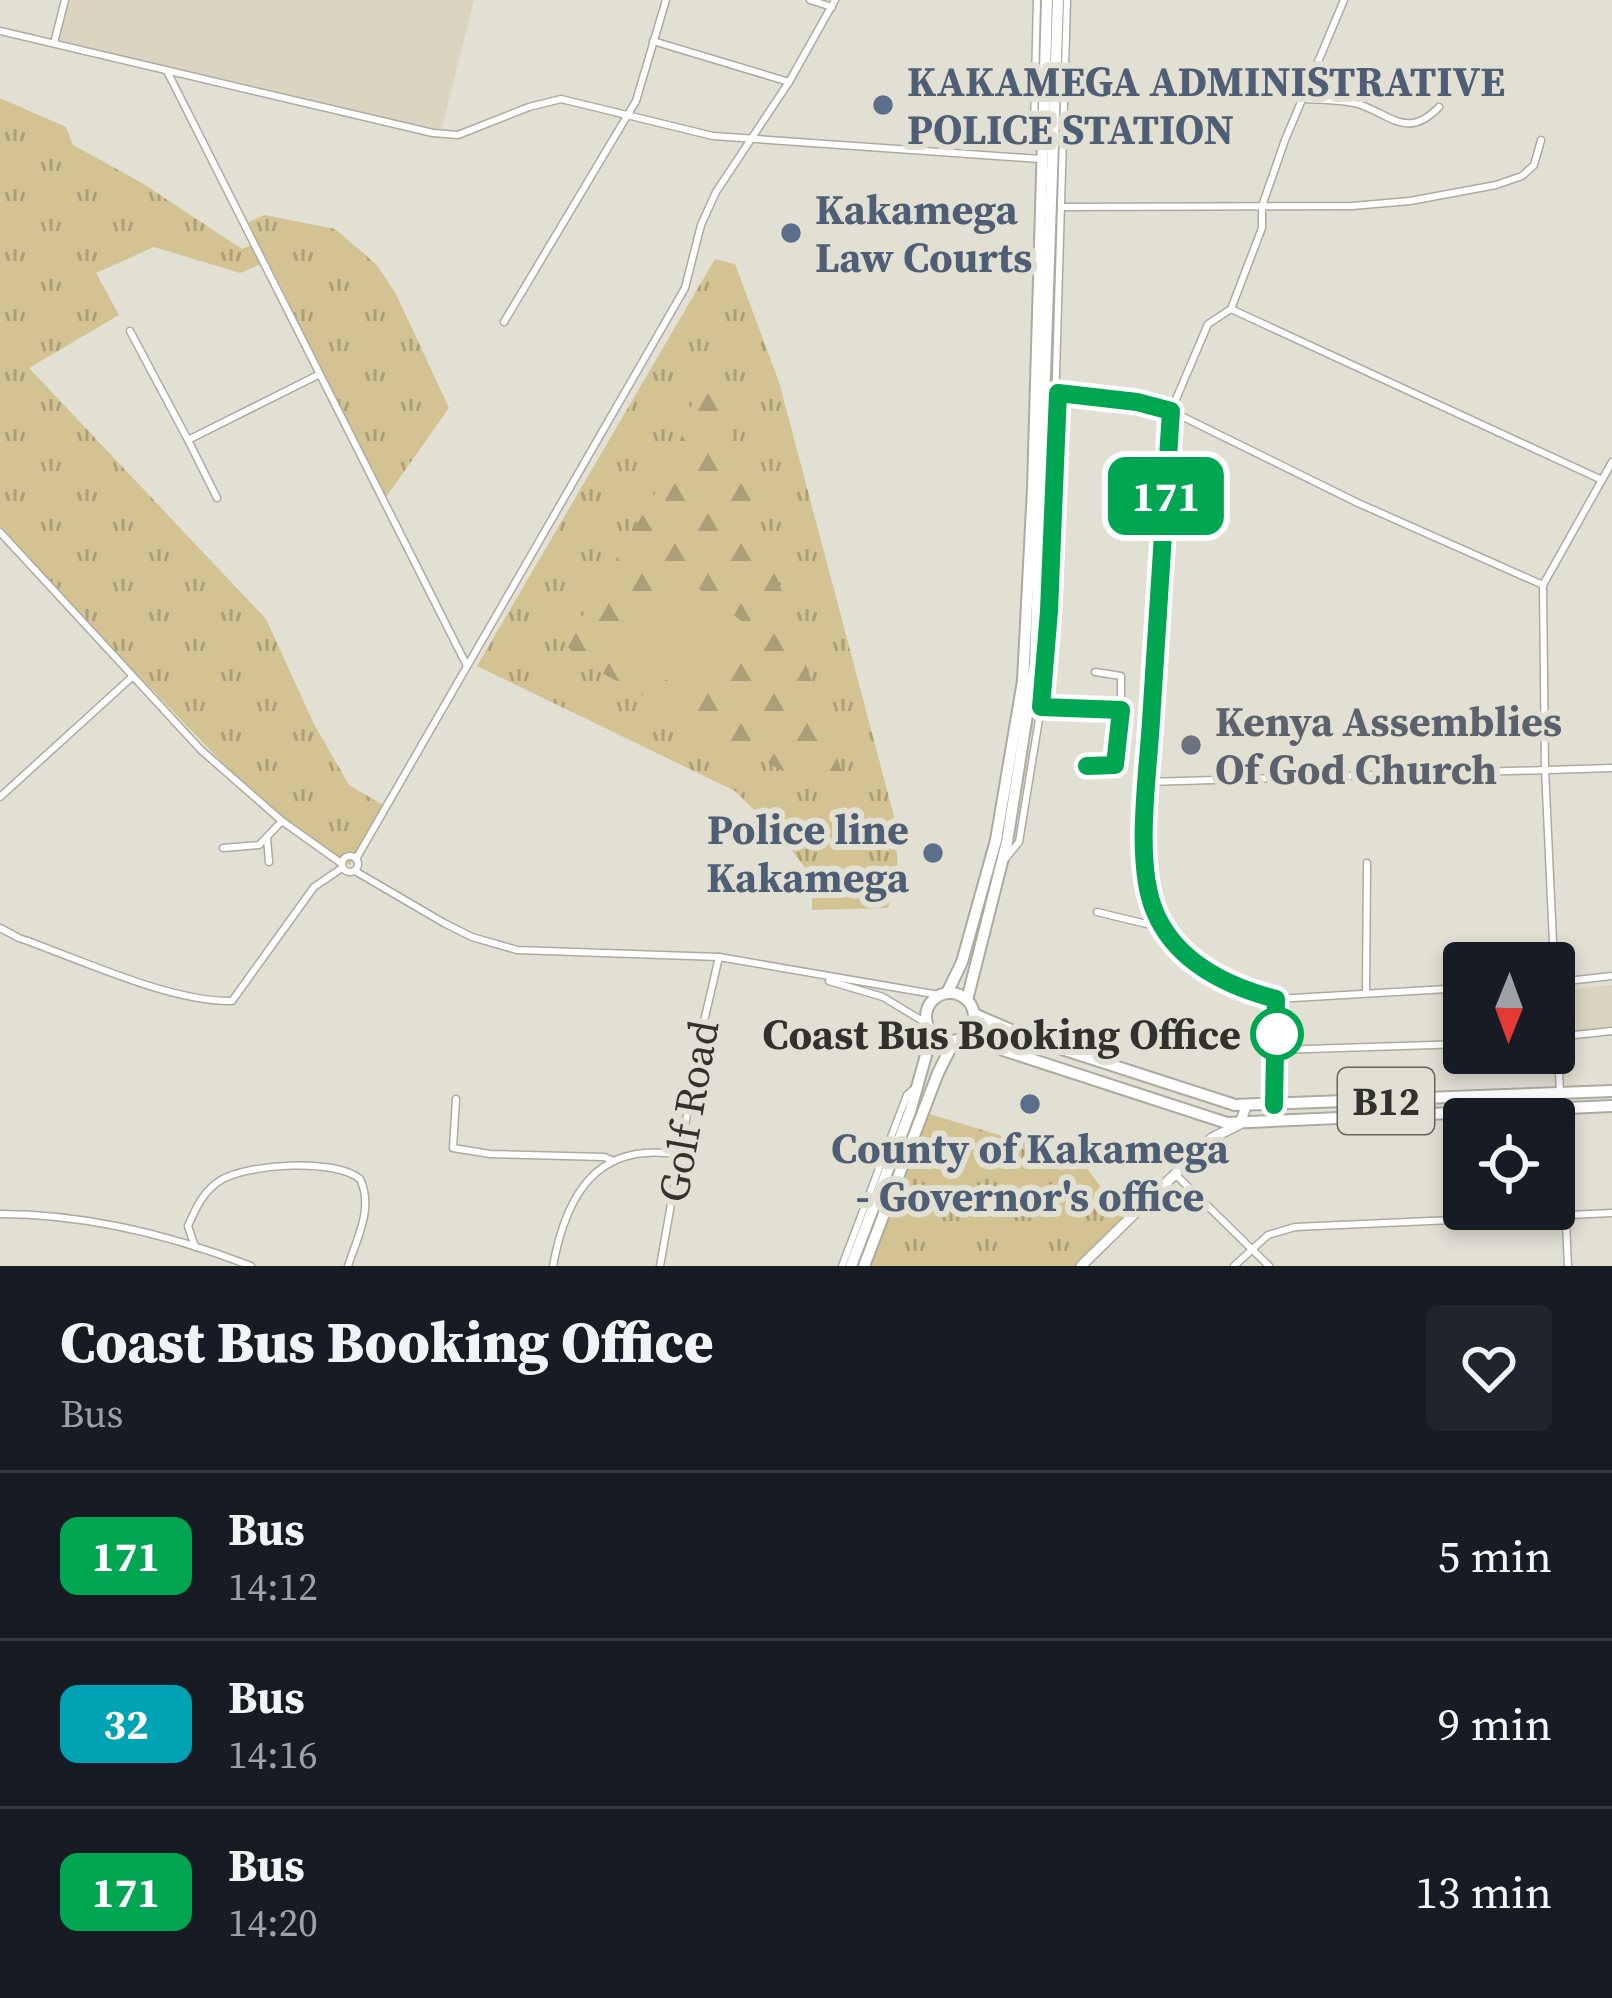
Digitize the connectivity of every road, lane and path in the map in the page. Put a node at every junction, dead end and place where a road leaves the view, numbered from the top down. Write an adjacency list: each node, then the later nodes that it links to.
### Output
1 (65, 0): 12 (street)
2 (666, 0): 11 (street)
3 (810, 0): 9 (street)
4 (1037, 0): 20 (street)
5 (1047, 0): 20 (highway)
6 (1058, 0): 32 (highway)
7 (1067, 0): 22 (street)
8 (1344, 0): 15 (street)
9 (834, 3): 14 (street)
10 (0, 31): 12 (street)
11 (653, 41): 14 (street); 17 (street)
12 (54, 44): 13 (street)
13 (167, 70): 17 (street); 26 (street)
14 (789, 82): 18 (street)
15 (1303, 99): 16 (street); 21 (street)
16 (1438, 107)
17 (626, 115): 18 (street); 24 (street)
18 (751, 140): 20 (street); 37 (street)
19 (1541, 140): 21 (street)
20 (1041, 159): 66 (highway)
21 (1262, 206): 22 (street); 23 (street)
22 (1062, 207): 27 (street)
23 (1231, 309): 28 (street); 33 (street)
24 (504, 322)
25 (130, 331): 29 (street)
26 (318, 375): 29 (street); 37 (street)
27 (1058, 393): 28 (street); 30 (street)
28 (1171, 411): 36 (street); 45 (street)
29 (188, 440): 34 (street)
30 (1055, 453): 32 (street); 40 (street)
31 (1612, 462): 33 (street)
32 (1043, 472): 51 (highway)
33 (1602, 480): 36 (street)
34 (217, 498)
35 (0, 532): 39 (street)
36 (1543, 585): 44 (street)
37 (466, 664): 50 (street)
38 (1095, 672): 41 (street)
39 (132, 677): 46 (street); 47 (street)
40 (1041, 707): 41 (street); 51 (street)
41 (1121, 710): 42 (street)
42 (1087, 766)
43 (1612, 768): 44 (street)
44 (1545, 769): 45 (street); 59 (street)
45 (1147, 782): 58 (street)
46 (0, 796)
47 (282, 821): 48 (street); 54 (street)
48 (267, 838): 49 (street); 52 (street)
49 (223, 848)
50 (356, 859): 54 (street); 55 (street)
51 (1003, 861): 68 (highway)
52 (268, 862)
53 (1367, 863): 65 (street)
54 (342, 866): 55 (street); 57 (street)
55 (355, 871): 60 (street)
56 (1097, 912): 58 (street)
57 (0, 928)
58 (1163, 928): 67 (street)
59 (1553, 942)
60 (719, 957): 61 (street); 97 (street, Golf Road)
61 (803, 974): 66 (street); 70 (street)
62 (1612, 976): 63 (street)
63 (1575, 980)
64 (1443, 989): 65 (street)
65 (1366, 993): 67 (street)
66 (943, 994): 68 (highway); 70 (highway)
67 (1276, 999): 76 (street)
68 (967, 1000): 69 (highway)
69 (974, 1014): 73 (highway); 74 (highway, B12)
70 (929, 1028): 73 (highway); 79 (highway)
71 (1612, 1031): 72 (street)
72 (1575, 1036)
73 (958, 1039): 77 (highway, B12); 113 (highway)
74 (1034, 1040): 77 (highway); 85 (highway, B12)
75 (1443, 1045): 76 (street)
76 (1276, 1050): 87 (street)
77 (1027, 1057): 94 (highway, B12)
78 (1557, 1074): 81 (street)
79 (919, 1085): 111 (street); 112 (highway)
80 (1612, 1091): 81 (highway, B12)
81 (1558, 1094): 82 (street); 83 (highway, B12)
82 (1558, 1098)
83 (1436, 1099): 86 (highway, B12); 91 (highway)
84 (456, 1100): 98 (street)
85 (1223, 1103): 88 (highway, B12); 94 (main road)
86 (1354, 1103): 87 (highway, B12); 93 (highway)
87 (1274, 1105): 88 (highway, B12)
88 (1246, 1106): 95 (main road)
89 (1612, 1106): 90 (highway, B12)
90 (1575, 1108)
91 (1436, 1115): 92 (highway, B12); 93 (highway, B12)
92 (1443, 1115)
93 (1355, 1118): 95 (highway, B12)
94 (1215, 1120): 95 (highway, B12); 96 (main road)
95 (1240, 1124): 96 (main road)
96 (1212, 1138): 99 (main road)
97 (680, 1155): 98 (street); 110 (street, Golf Road)
98 (614, 1161): 109 (street)
99 (1175, 1174): 106 (street); 114 (main road)
100 (1612, 1213): 102 (street)
101 (0, 1214): 105 (street)
102 (1575, 1215)
103 (1443, 1219): 106 (street)
104 (1565, 1230): 117 (street)
105 (195, 1247): 107 (street); 108 (street)
106 (1252, 1249): 115 (street); 116 (street)
107 (250, 1266)
108 (348, 1266)
109 (554, 1266)
110 (660, 1266)
111 (842, 1266)
112 (851, 1266)
113 (864, 1266)
114 (1081, 1266)
115 (1234, 1266)
116 (1269, 1266)
117 (1568, 1266)

